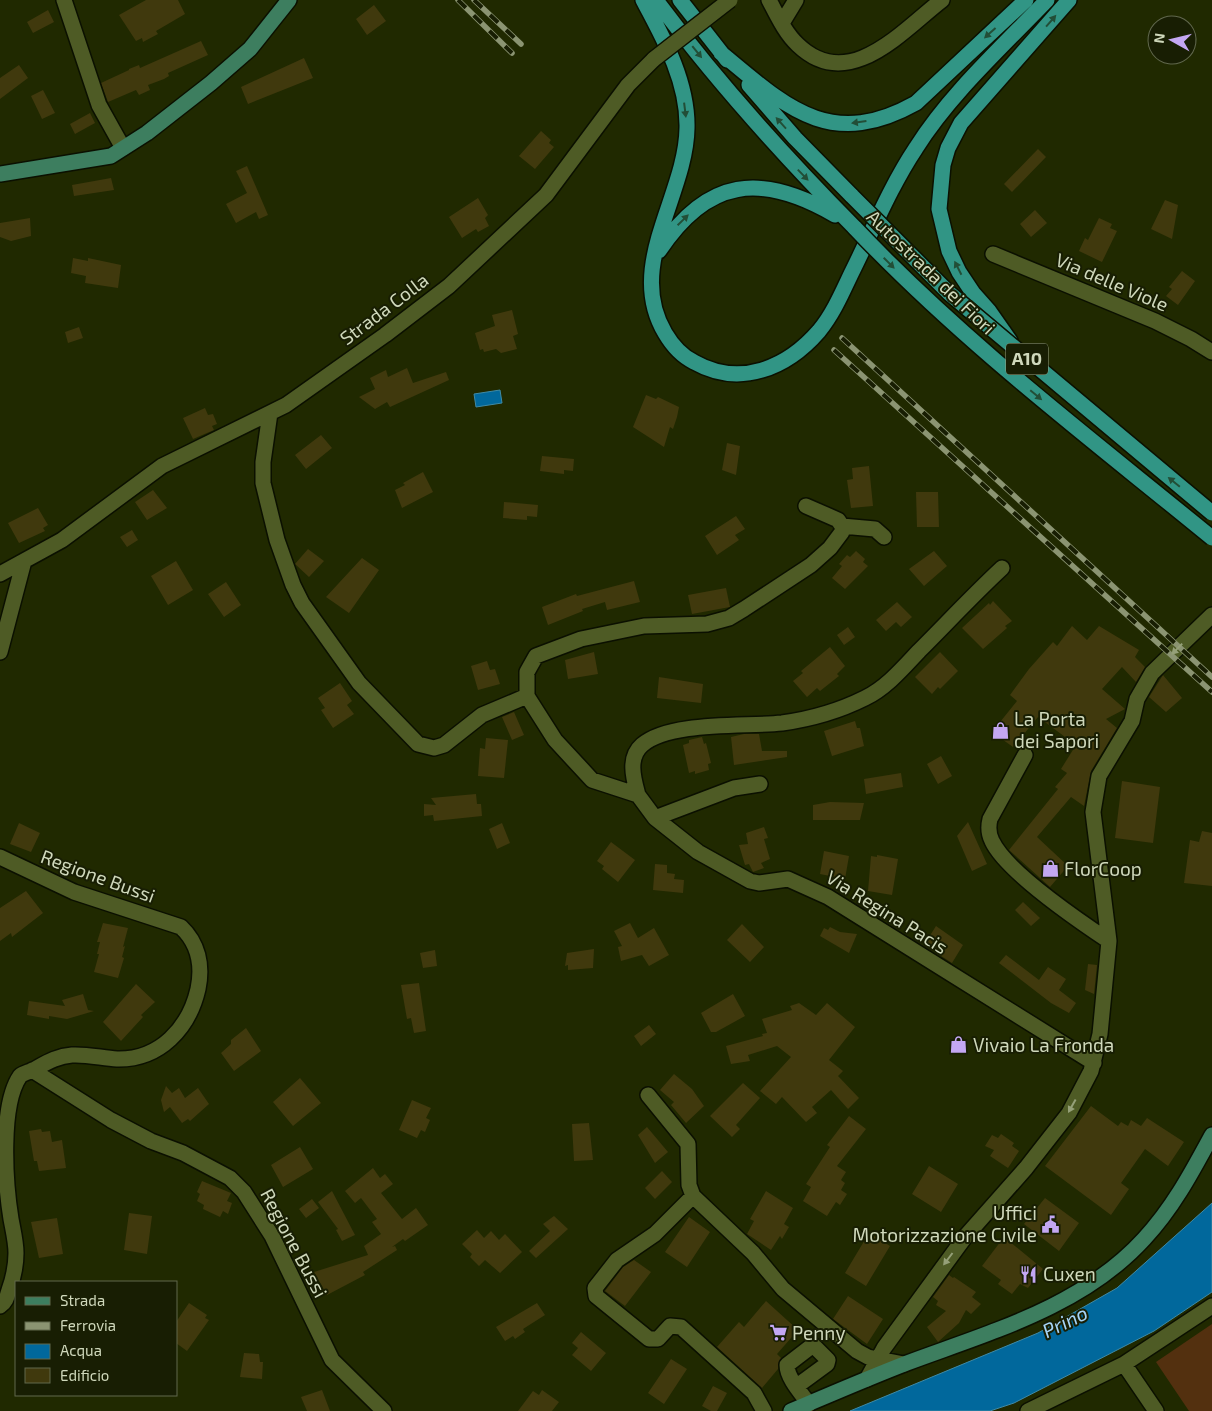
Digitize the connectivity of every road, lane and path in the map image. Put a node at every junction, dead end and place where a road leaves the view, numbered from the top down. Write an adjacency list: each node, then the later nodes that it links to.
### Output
1 (64, 0): 15 (street)
2 (289, 0): 15 (main road)
3 (643, 0): 19 (highway, one-way to 19)
4 (656, 0): 17 (highway, Autostrada dei Fiori / A10, one-way to 17)
5 (680, 0): 14 (highway, Autostrada dei Fiori / A10)
6 (730, 0): 22 (street, Strada Colla, bridge)
7 (769, 0): 13 (street)
8 (796, 0): 13 (street)
9 (942, 0): 13 (street)
10 (1026, 0): 14 (highway, one-way to 14)
11 (1047, 0): 19 (highway)
12 (1069, 0): 20 (highway, one-way to 12, bridge)
13 (782, 23)
14 (721, 53): 20 (highway, Autostrada dei Fiori / A10, one-way to 14, bridge)
15 (123, 148): 16 (main road)
16 (0, 174)
17 (855, 228): 19 (highway, one-way to 17); 27 (highway, Autostrada dei Fiori / A10, one-way to 27, bridge)
18 (993, 254): 21 (street, Via delle Viole)
19 (654, 259)
20 (1016, 350): 24 (highway, Autostrada dei Fiori / A10, one-way to 20, bridge)
21 (1212, 352)
22 (270, 413): 28 (street, Strada Colla); 33 (street)
23 (806, 506): 25 (street)
24 (1212, 513)
25 (842, 526): 26 (street); 33 (street)
26 (884, 537)
27 (1212, 538)
28 (24, 561): 30 (street, Strada Colla); 32 (street)
29 (1002, 568): 36 (street, Via Regina Pacis)
30 (0, 574)
31 (1212, 615): 39 (street, one-way to 39)
32 (0, 652)
33 (527, 696): 36 (street)
34 (1025, 755): 39 (street)
35 (760, 784): 37 (street)
36 (638, 795): 37 (street, Via Regina Pacis)
37 (655, 818): 40 (street, Via Regina Pacis)
38 (0, 857): 41 (street, Regione Bussi)
39 (1109, 941): 40 (street)
40 (1094, 1063): 48 (street, one-way to 48)
41 (32, 1070): 44 (street, Regione Bussi); 54 (street, Regione Bussi)
42 (648, 1095): 45 (street)
43 (1212, 1135): 49 (main road)
44 (2, 1181): 46 (street, Regione Bussi)
45 (693, 1196): 48 (street); 55 (street)
46 (0, 1306)
47 (1212, 1306): 50 (street)
48 (878, 1360): 49 (street); 51 (street)
49 (904, 1364): 51 (main road)
50 (1124, 1364): 57 (street); 58 (street)
51 (867, 1379): 53 (main road)
52 (797, 1386): 53 (street)
53 (809, 1404): 56 (main road)
54 (384, 1411)
55 (764, 1411)
56 (791, 1411)
57 (1028, 1411)
58 (1156, 1411)

